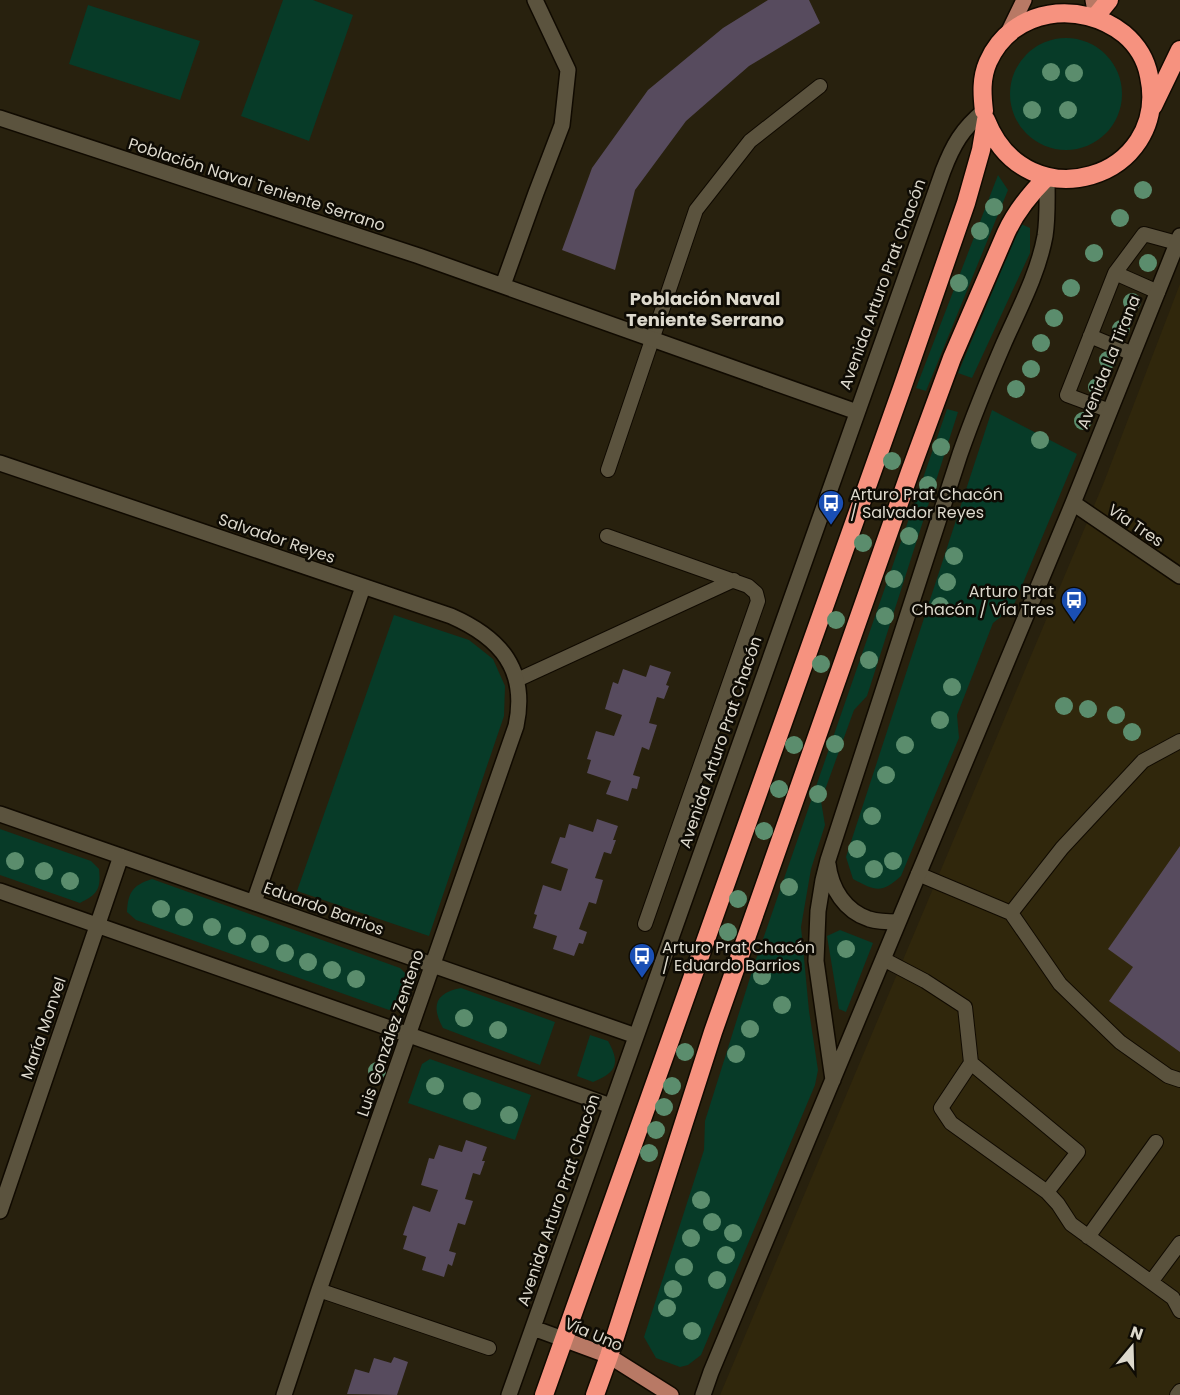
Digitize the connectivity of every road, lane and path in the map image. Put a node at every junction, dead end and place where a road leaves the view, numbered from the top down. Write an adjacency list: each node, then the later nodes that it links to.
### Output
1 (535, 0): 14 (street)
2 (1024, 0): 5 (main road)
3 (1109, 0): 4 (highway)
4 (1094, 8): 5 (highway); 9 (highway)
5 (1008, 33): 8 (highway)
6 (1180, 50): 9 (highway)
7 (820, 86): 17 (lane)
8 (985, 115): 11 (highway); 20 (street, Avenida Arturo Prat Chacón); 57 (highway)
9 (1149, 116): 11 (highway)
10 (0, 118): 14 (street, Población Naval Teniente Serrano)
11 (1047, 177): 32 (street); 59 (highway)
12 (1179, 239): 13 (lane); 15 (street, Avenida La Tirana)
13 (1114, 273): 15 (lane); 16 (lane)
14 (503, 285): 17 (street, Población Naval Teniente Serrano)
15 (1158, 292): 18 (street, Avenida La Tirana)
16 (1090, 336): 18 (lane); 19 (lane)
17 (652, 338): 20 (street, Población Naval Teniente Serrano); 22 (lane)
18 (1133, 354): 19 (street, Avenida La Tirana)
19 (1110, 411): 23 (street, Avenida La Tirana)
20 (857, 412): 43 (street, Avenida Arturo Prat Chacón)
21 (0, 463): 27 (street, Salvador Reyes)
22 (608, 470)
23 (1073, 503): 25 (street, Vía Tres); 33 (street)
24 (607, 536): 26 (lane)
25 (1180, 576)
26 (734, 580): 28 (lane); 38 (lane)
27 (363, 587): 28 (street, Salvador Reyes); 35 (street)
28 (517, 680): 41 (street, Luis González Zenteno)
29 (1180, 741): 36 (lane)
30 (0, 814): 31 (street, Eduardo Barrios)
31 (121, 856): 35 (street, Eduardo Barrios); 39 (street, María Monvel)
32 (828, 860): 37 (street); 45 (street)
33 (918, 874): 36 (lane); 37 (street)
34 (0, 891): 39 (street)
35 (254, 902): 41 (street, Eduardo Barrios)
36 (1011, 913): 46 (lane)
37 (898, 922): 40 (street)
38 (645, 924)
39 (97, 925): 42 (street); 50 (street, María Monvel)
40 (883, 959): 44 (lane); 45 (street)
41 (433, 965): 42 (street, Luis González Zenteno); 43 (street, Eduardo Barrios)
42 (409, 1035): 47 (street); 54 (street, Luis González Zenteno)
43 (636, 1036): 47 (street, Avenida Arturo Prat Chacón)
44 (971, 1063): 49 (lane); 49 (lane)
45 (833, 1080): 66 (street)
46 (1180, 1080)
47 (611, 1106): 56 (street, Avenida Arturo Prat Chacón)
48 (1156, 1142): 51 (lane)
49 (1047, 1192): 51 (lane)
50 (0, 1211)
51 (1088, 1237): 53 (lane)
52 (1180, 1243): 53 (lane)
53 (1151, 1282): 55 (lane)
54 (319, 1290): 58 (lane); 61 (street, Luis González Zenteno)
55 (1180, 1311)
56 (533, 1329): 57 (street, Vía Uno); 62 (street, Avenida Arturo Prat Chacón)
57 (563, 1340): 59 (main road, Vía Uno); 63 (highway)
58 (489, 1348)
59 (609, 1356): 64 (highway); 65 (main road, Vía Uno)
60 (1180, 1391): 67 (lane)
61 (284, 1395)
62 (509, 1395)
63 (544, 1395)
64 (595, 1395)
65 (671, 1395)
66 (703, 1395)
67 (1177, 1395)

